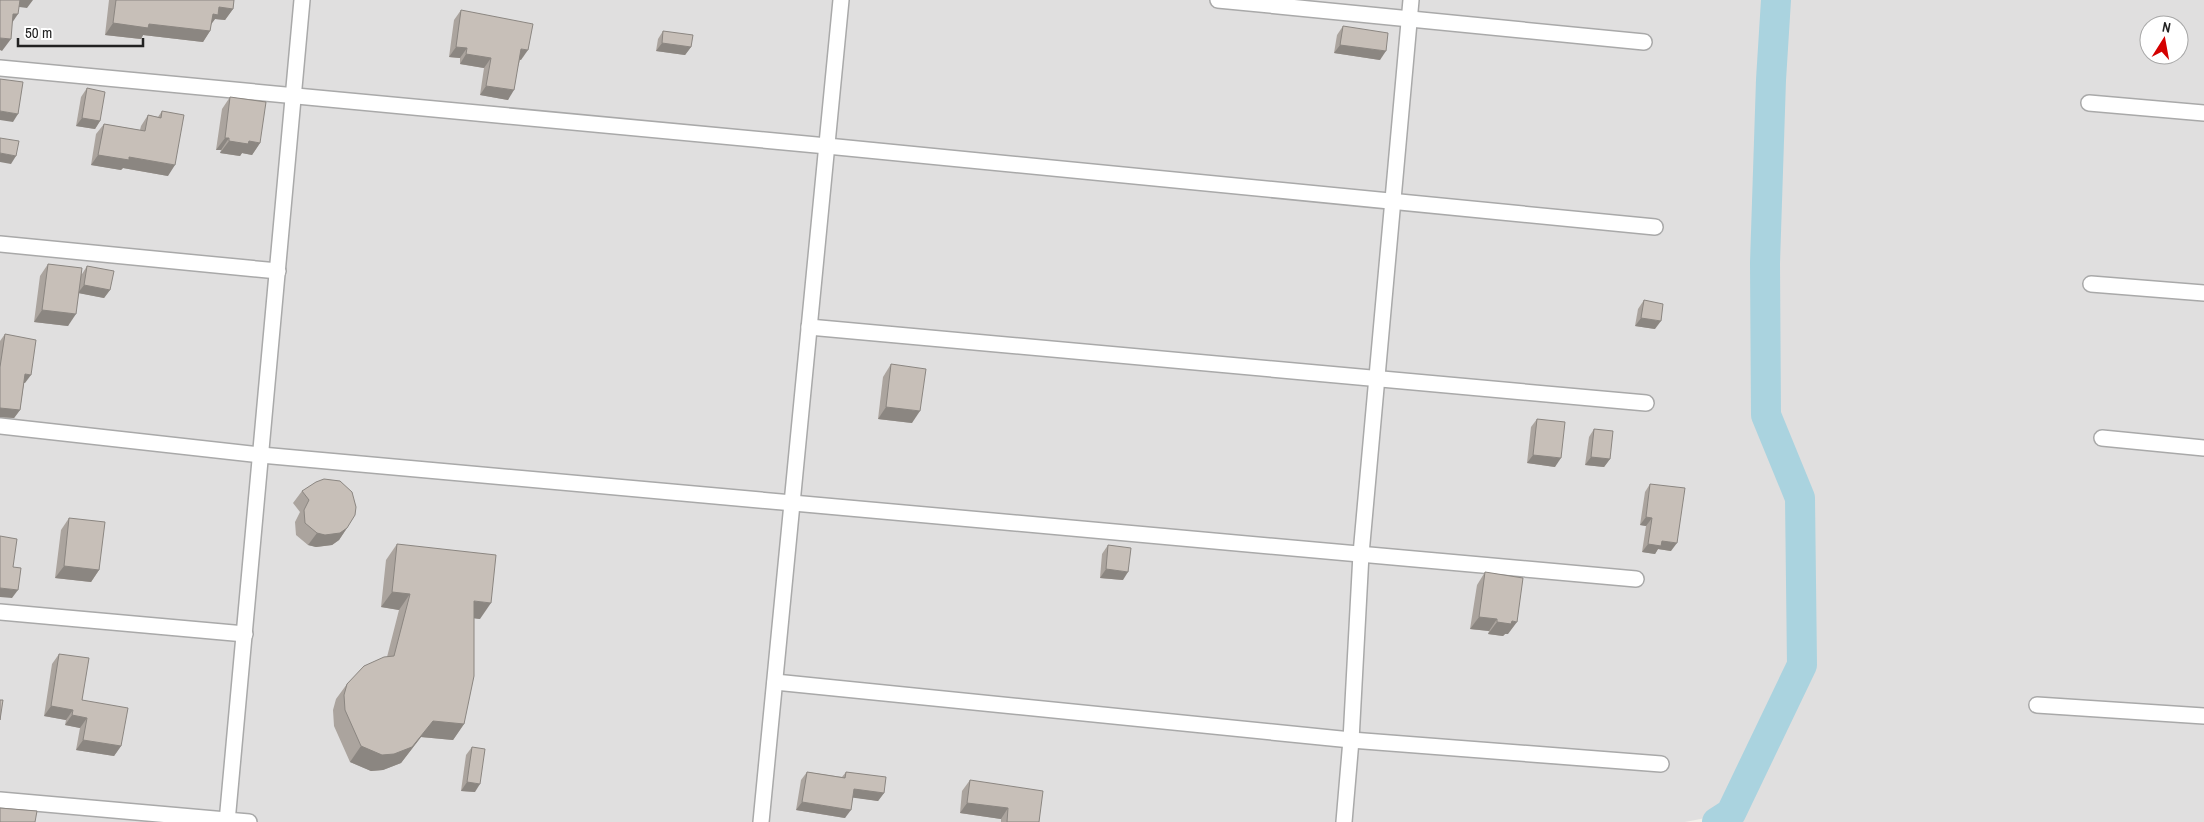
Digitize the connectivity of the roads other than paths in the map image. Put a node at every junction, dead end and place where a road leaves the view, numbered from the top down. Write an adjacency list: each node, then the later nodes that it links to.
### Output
1 (302, 0): 8 (street)
2 (841, 0): 11 (street)
3 (1218, 0): 5 (street)
4 (1411, 0): 5 (street)
5 (1409, 18): 6 (street); 12 (street)
6 (1644, 42)
7 (0, 68): 8 (street)
8 (294, 95): 11 (street); 15 (street)
9 (2089, 103): 10 (street)
10 (2204, 113)
11 (826, 146): 12 (street); 18 (street)
12 (1393, 201): 13 (street); 19 (street)
13 (1655, 227)
14 (0, 244): 15 (street)
15 (278, 271): 24 (street)
16 (2091, 284): 17 (street)
17 (2204, 294)
18 (809, 327): 19 (street); 25 (street)
19 (1377, 379): 20 (street); 26 (street)
20 (1646, 403)
21 (0, 426): 24 (street)
22 (2102, 438): 23 (street)
23 (2204, 448)
24 (261, 455): 25 (street); 29 (street)
25 (792, 503): 26 (street); 30 (street)
26 (1361, 554): 27 (street); 33 (street)
27 (1636, 579)
28 (0, 612): 29 (street)
29 (245, 634): 36 (street)
30 (775, 682): 33 (street); 38 (street)
31 (2036, 705): 32 (street)
32 (2204, 716)
33 (1351, 740): 34 (street); 39 (street)
34 (1661, 764)
35 (0, 800): 36 (street)
36 (227, 821): 37 (street)
37 (249, 822)
38 (761, 822)
39 (1344, 822)

